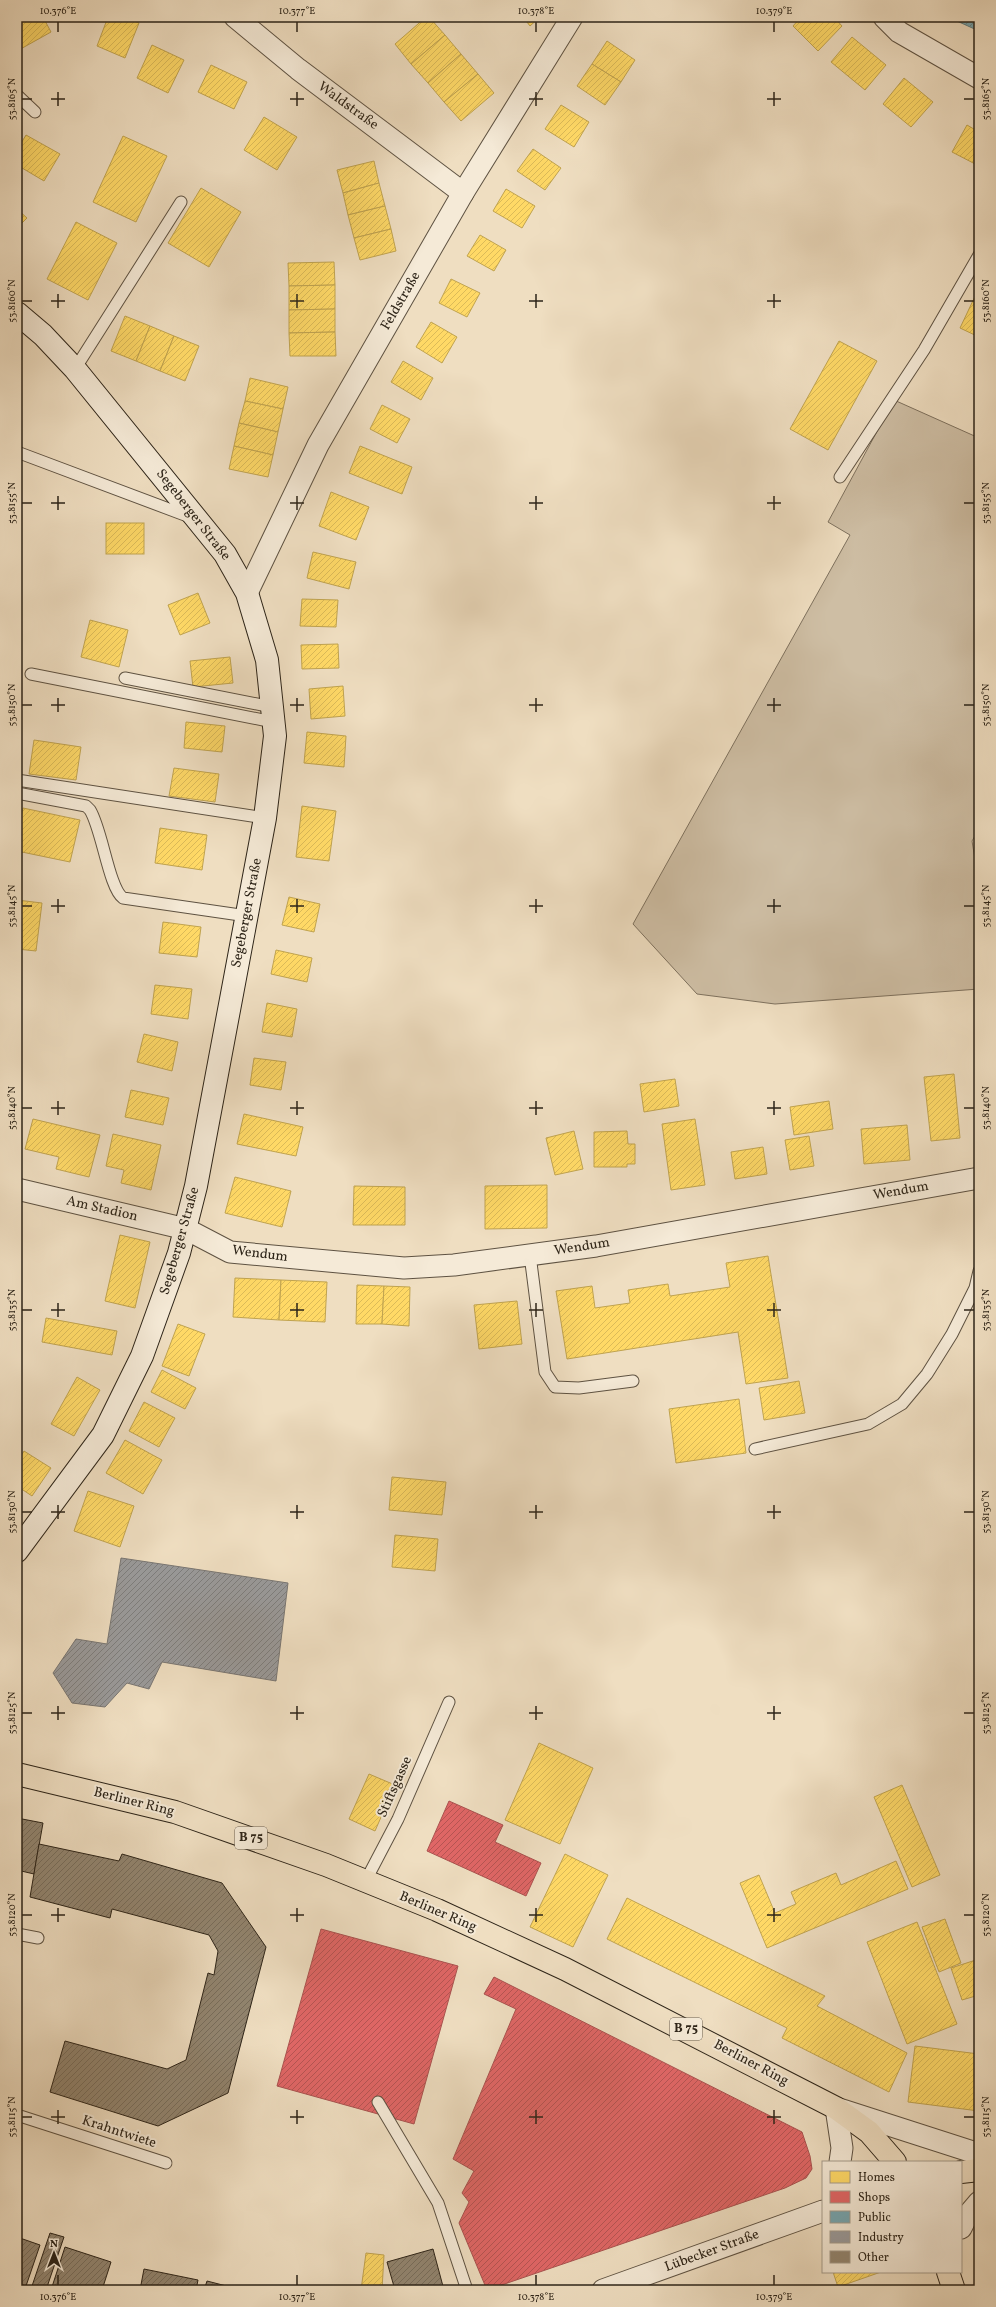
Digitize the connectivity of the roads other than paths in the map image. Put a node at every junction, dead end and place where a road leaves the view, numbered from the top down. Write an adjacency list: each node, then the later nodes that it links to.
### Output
1 (235, 17): 7 (street, Waldstraße)
2 (572, 17): 7 (street, Feldstraße)
3 (884, 17): 4 (street)
4 (979, 78)
5 (17, 95): 6 (lane)
6 (35, 112)
7 (463, 193): 15 (street, Feldstraße)
8 (181, 202): 11 (lane)
9 (979, 255): 13 (lane)
10 (17, 313): 11 (main road, Segeberger Straße)
11 (75, 369): 14 (main road, Segeberger Straße)
12 (17, 452): 14 (lane)
13 (840, 478)
14 (200, 521): 15 (main road, Segeberger Straße)
15 (247, 593): 18 (main road, Segeberger Straße)
16 (31, 674): 18 (lane)
17 (125, 678): 18 (lane)
18 (272, 715): 21 (main road, Segeberger Straße)
19 (17, 780): 21 (lane)
20 (17, 793): 22 (lane)
21 (265, 818): 22 (main road, Segeberger Straße)
22 (247, 916): 25 (main road, Segeberger Straße)
23 (979, 1178): 26 (street, Wendum)
24 (17, 1189): 25 (street, Am Stadion)
25 (186, 1229): 26 (street, Wendum); 30 (main road, Segeberger Straße)
26 (530, 1255): 28 (lane)
27 (979, 1271): 29 (lane)
28 (633, 1381)
29 (755, 1449)
30 (17, 1551)
31 (449, 1702): 33 (lane, Stiftsgasse)
32 (17, 1774): 33 (main road, Berliner Ring / B 75)
33 (365, 1882): 37 (main road, Berliner Ring / B 75)
34 (17, 1934): 35 (lane)
35 (38, 1938)
36 (378, 2102): 49 (lane)
37 (836, 2108): 39 (street, Berliner Ring); 40 (street); 41 (main road, Berliner Ring / B 75)
38 (17, 2115): 42 (lane, Krahntwiete)
39 (979, 2154)
40 (840, 2161)
41 (894, 2161)
42 (166, 2164)
43 (979, 2170): 44 (main road)
44 (962, 2172)
45 (979, 2202): 47 (street)
46 (822, 2210): 50 (street, Lübecker Straße)
47 (962, 2226)
48 (948, 2273): 51 (main road)
49 (468, 2290)
50 (603, 2290)
51 (954, 2290)

